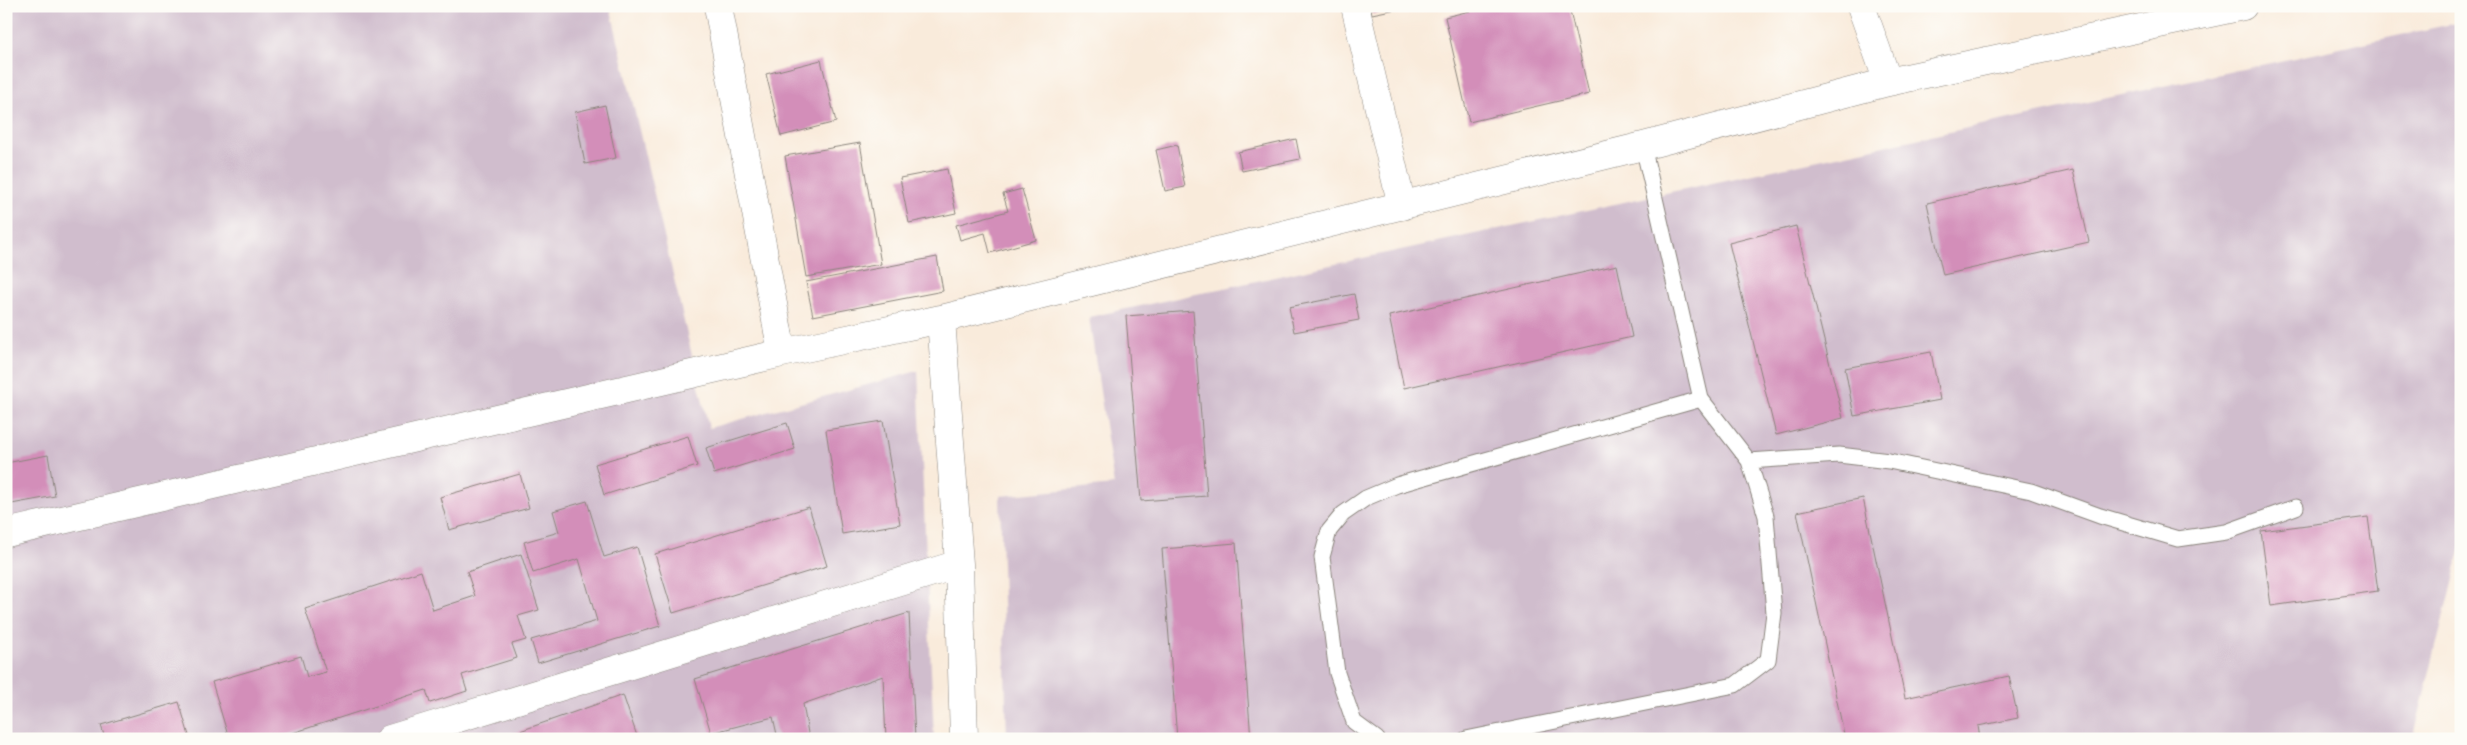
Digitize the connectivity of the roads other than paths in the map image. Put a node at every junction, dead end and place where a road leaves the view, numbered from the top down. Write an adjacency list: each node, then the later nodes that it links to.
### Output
1 (718, 6): 9 (street)
2 (1355, 6): 7 (street)
3 (1862, 6): 5 (street)
4 (2243, 6): 5 (street)
5 (1888, 82): 6 (street)
6 (1643, 146): 7 (street); 10 (lane)
7 (1402, 206): 8 (street)
8 (941, 319): 9 (street); 14 (street)
9 (782, 353): 13 (street)
10 (1701, 400): 11 (lane); 17 (lane)
11 (1749, 461): 12 (lane); 18 (lane)
12 (2296, 507)
13 (6, 532)
14 (959, 564): 15 (street); 16 (street)
15 (390, 739)
16 (964, 739)
17 (1377, 739)
18 (1466, 739)

